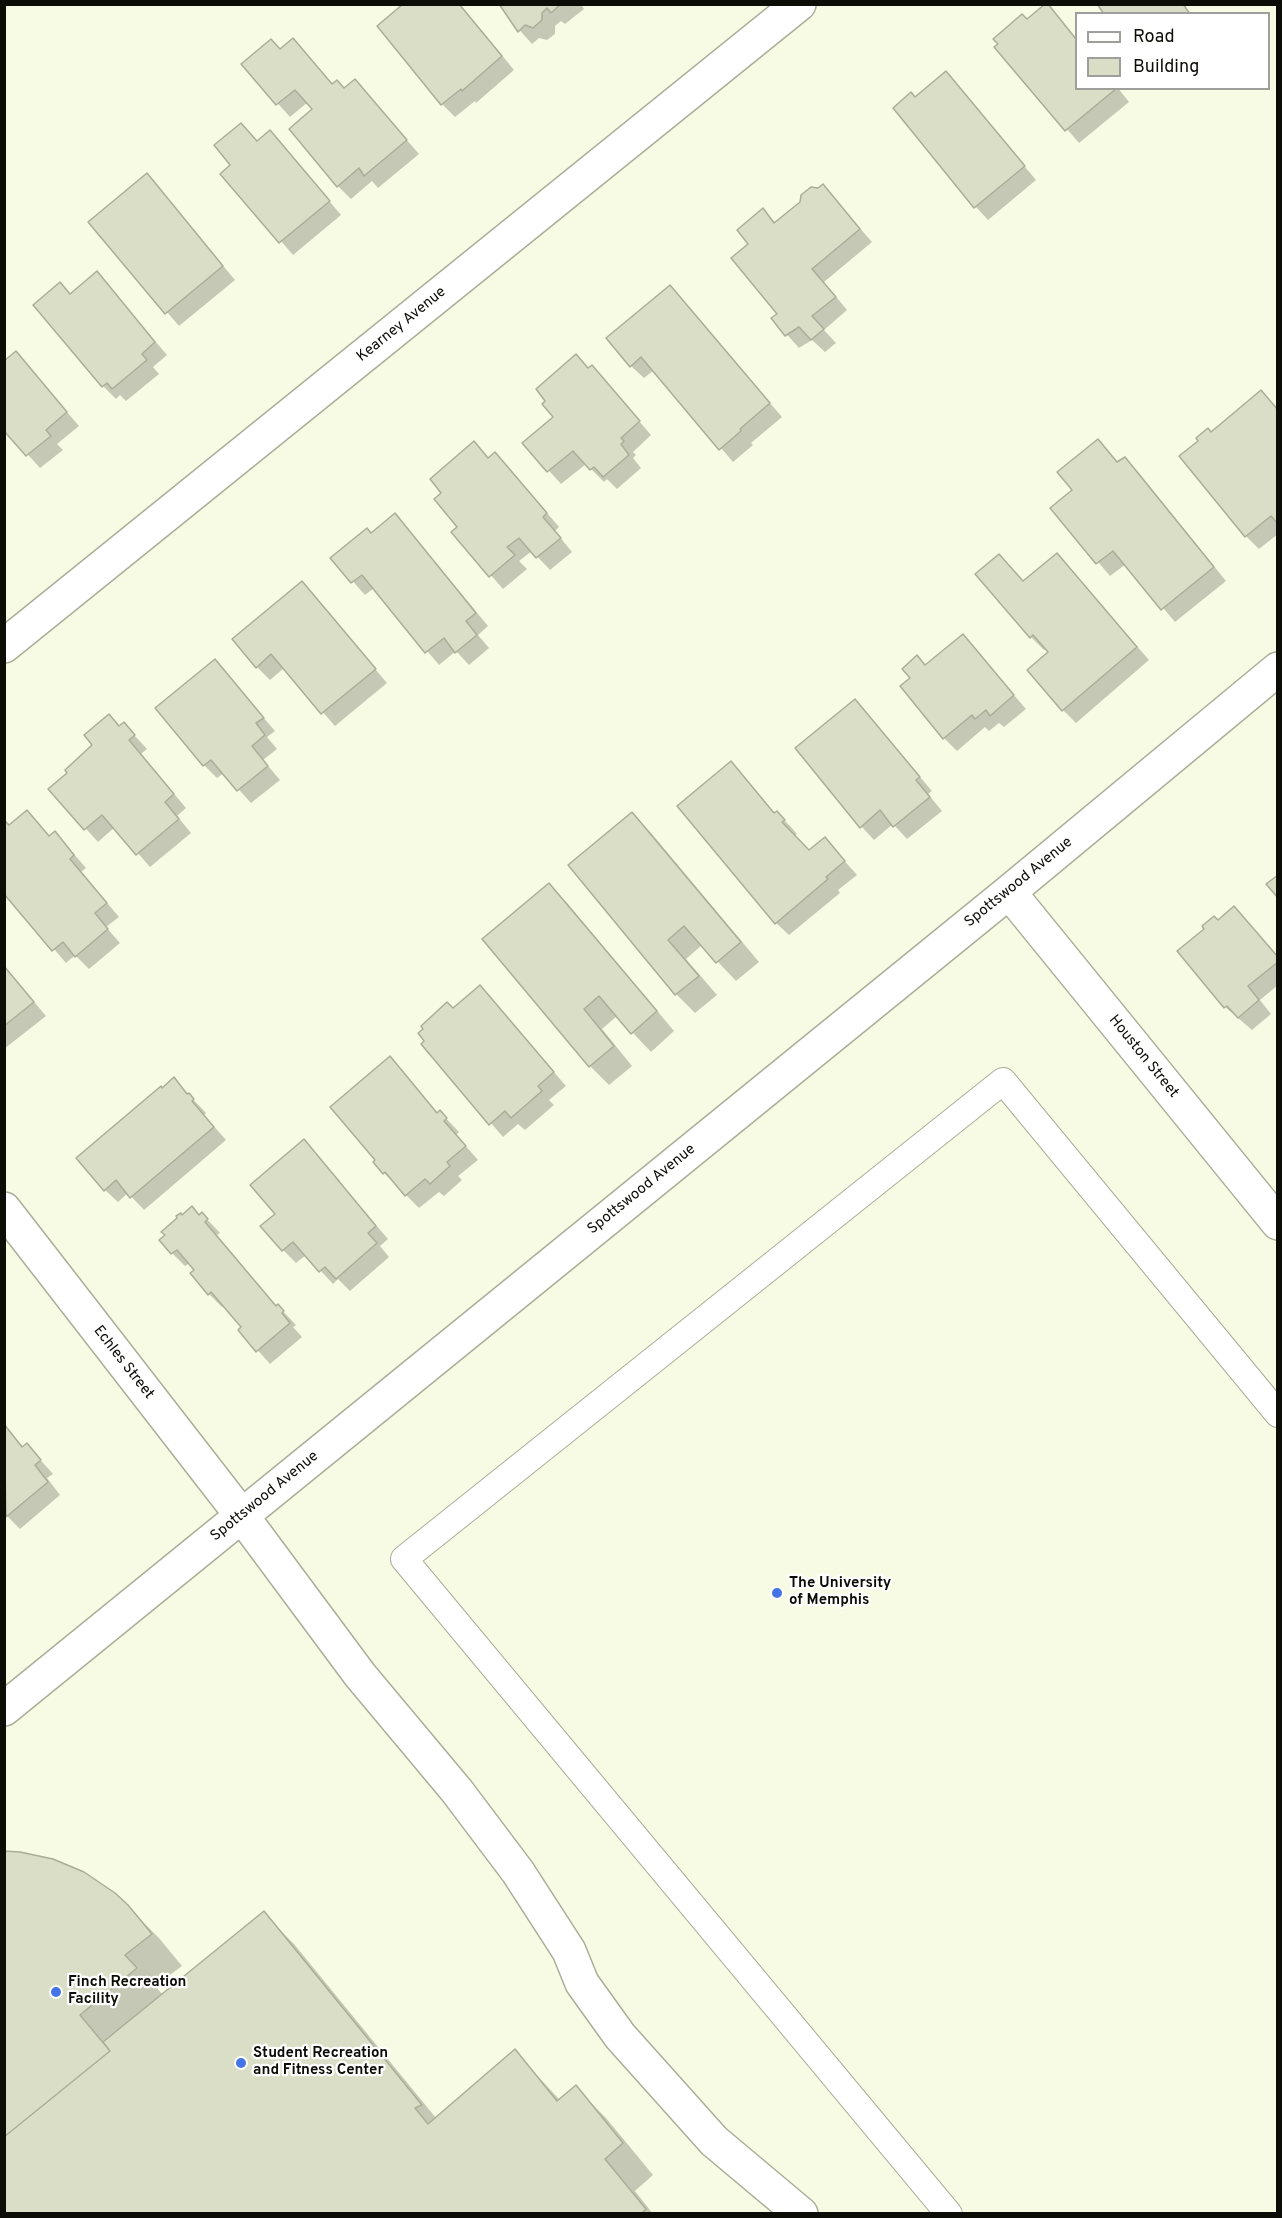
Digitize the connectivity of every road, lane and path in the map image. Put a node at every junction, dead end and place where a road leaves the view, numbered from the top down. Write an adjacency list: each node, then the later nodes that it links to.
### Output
1 (799, 4): 2 (street, Kearney Avenue)
2 (4, 646)
3 (1278, 669): 4 (street, Spottswood Avenue)
4 (1009, 892): 6 (street, Houston Street); 8 (street, Spottswood Avenue)
5 (4, 1209): 8 (street, Echles Street)
6 (1278, 1222)
7 (1278, 1414): 11 (lane)
8 (242, 1516): 9 (street, Spottswood Avenue); 10 (street, Echles Street)
9 (4, 1709)
10 (801, 2214)
11 (949, 2214)

